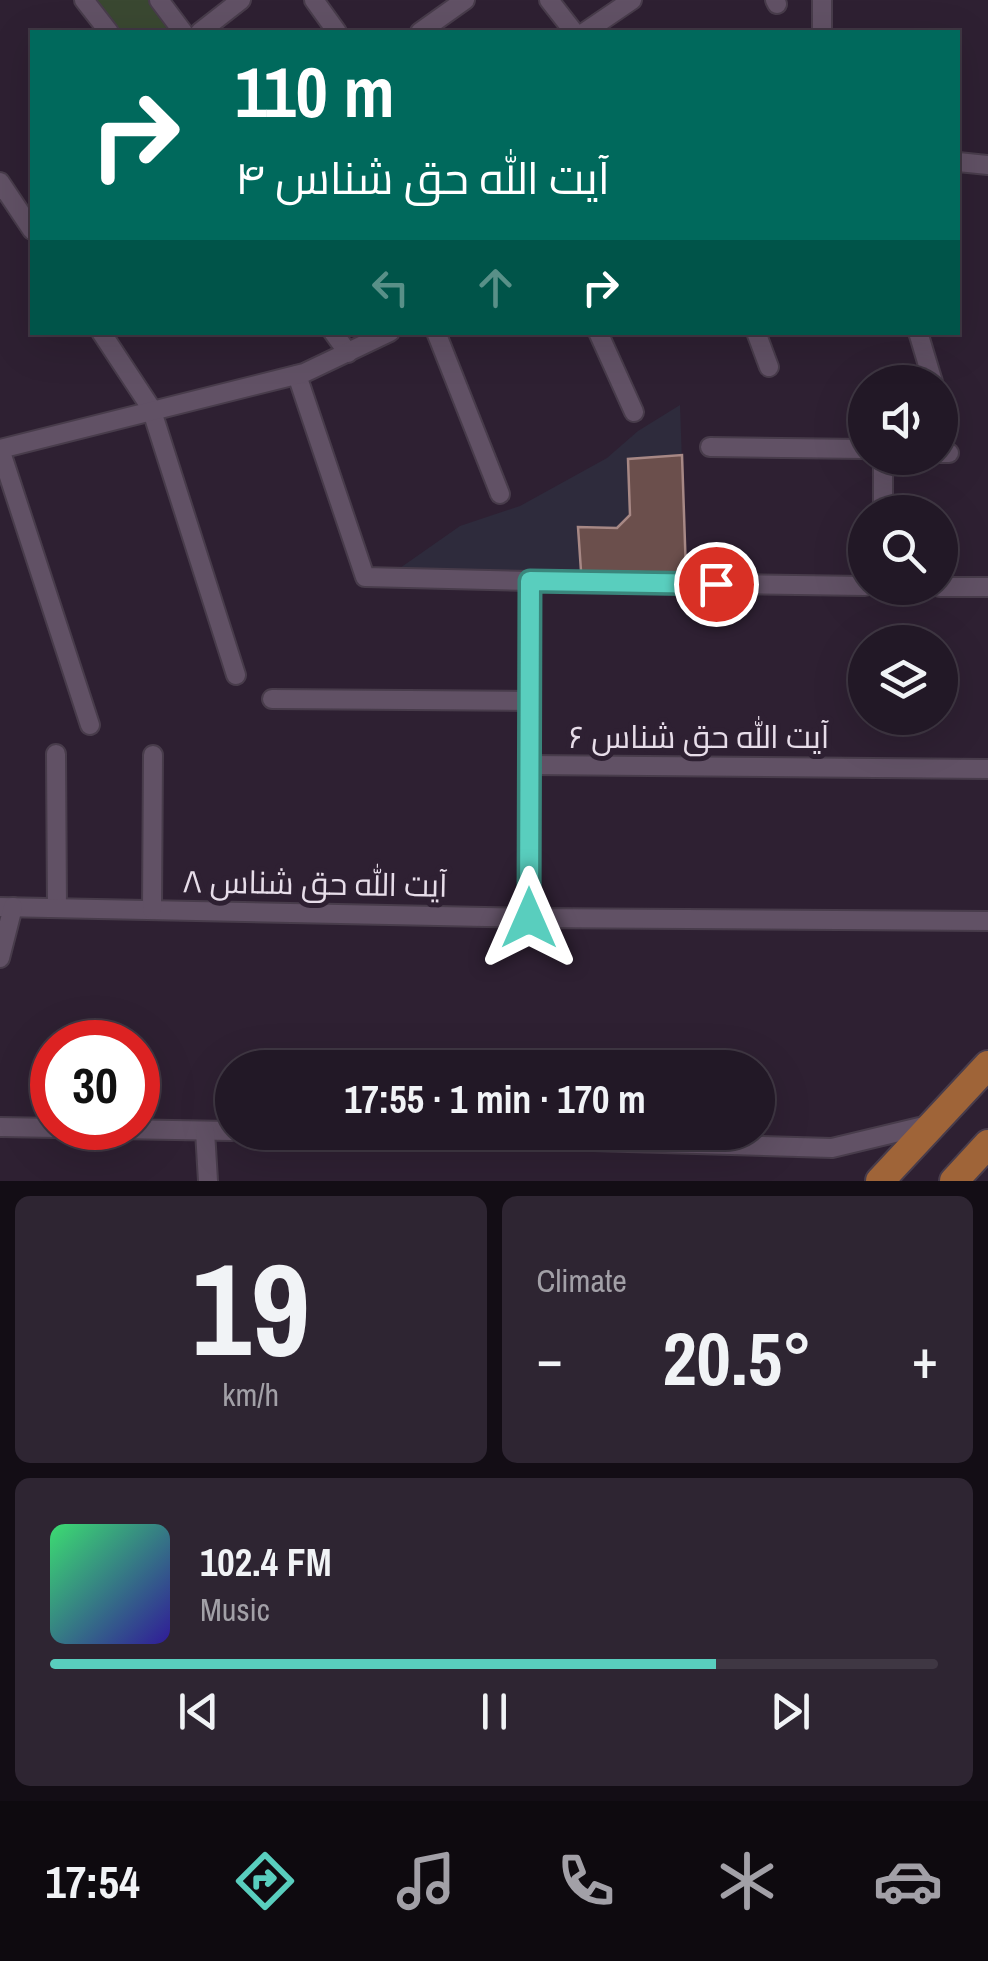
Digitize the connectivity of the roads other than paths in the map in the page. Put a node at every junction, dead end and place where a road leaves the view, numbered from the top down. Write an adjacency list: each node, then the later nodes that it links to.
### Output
1 (84, 0): 9 (street)
2 (159, 0): 10 (street)
3 (241, 0): 11 (street)
4 (314, 0): 12 (street)
5 (465, 0): 13 (street)
6 (549, 0): 14 (street)
7 (632, 0): 15 (street)
8 (822, 0): 16 (street)
9 (107, 30)
10 (182, 30)
11 (203, 30)
12 (336, 30)
13 (423, 30)
14 (572, 30)
15 (588, 30)
16 (822, 30)
17 (960, 162): 18 (street)
18 (988, 165)
19 (1, 186): 20 (street)
20 (30, 227)
21 (103, 335): 32 (street)
22 (335, 335): 28 (street)
23 (384, 335): 28 (street)
24 (437, 335): 36 (street)
25 (599, 335): 33 (street)
26 (757, 335): 30 (street)
27 (919, 335): 29 (street)
28 (348, 352): 31 (street)
29 (928, 365)
30 (769, 368)
31 (297, 375): 32 (street); 37 (street)
32 (151, 408): 41 (street); 44 (street)
33 (634, 412)
34 (710, 447): 35 (street)
35 (848, 450)
36 (500, 494)
37 (530, 581): 38 (street); 43 (street)
38 (848, 586)
39 (958, 586): 40 (street)
40 (988, 587)
41 (236, 675)
42 (272, 698): 43 (street)
43 (530, 701): 47 (street)
44 (90, 726)
45 (56, 754): 50 (street)
46 (153, 755): 51 (street)
47 (530, 765): 48 (street, آیت الله حق شناس ۶); 52 (street)
48 (988, 769)
49 (6, 907): 50 (street, آیت الله حق شناس ۸); 54 (street)
50 (58, 908): 51 (street, آیت الله حق شناس ۸)
51 (152, 910): 52 (street, آیت الله حق شناس ۸)
52 (529, 918): 53 (street, آیت الله حق شناس ۸)
53 (988, 920)
54 (0, 958)
55 (988, 1065): 56 (main road)
56 (928, 1125): 61 (street); 63 (main road)
57 (0, 1127): 58 (street)
58 (205, 1131): 59 (street); 62 (street)
59 (215, 1131)
60 (988, 1144): 64 (main road)
61 (775, 1146)
62 (208, 1181)
63 (880, 1181)
64 (954, 1181)

